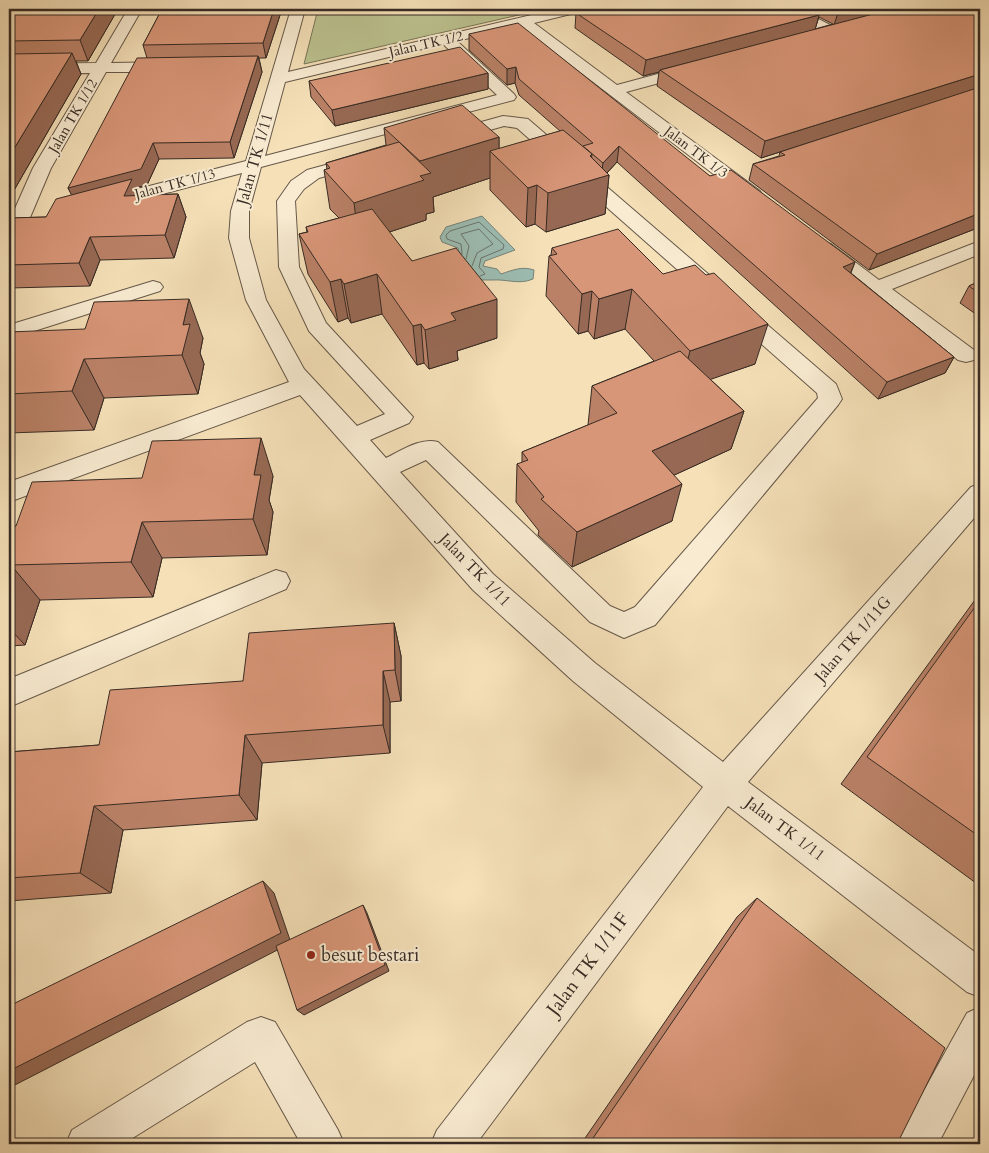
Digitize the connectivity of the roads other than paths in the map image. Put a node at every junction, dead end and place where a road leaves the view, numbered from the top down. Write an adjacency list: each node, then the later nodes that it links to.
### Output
1 (135, 9): 12 (street, Jalan TK 1/12)
2 (298, 9): 14 (street, Jalan TK 1/11)
3 (574, 9): 5 (street, Jalan TK 1/2)
4 (789, 9): 7 (street)
5 (522, 21): 9 (street, Jalan TK 1/2); 15 (street, Jalan TK 1/3)
6 (852, 26): 7 (street)
7 (833, 32): 8 (street)
8 (814, 37)
9 (446, 39): 14 (street, Jalan TK 1/2); 18 (street, Jalan TK 1/13)
10 (710, 65): 15 (street)
11 (186, 66): 12 (street)
12 (101, 68): 13 (street); 24 (street, Jalan TK 1/12)
13 (9, 69)
14 (274, 70): 18 (street, Jalan TK 1/11)
15 (615, 90): 20 (street, Jalan TK 1/3)
16 (428, 142): 33 (street)
17 (380, 156): 32 (street)
18 (255, 163): 22 (street, Jalan TK 1/13); 31 (street, Jalan TK 1/11)
19 (747, 170): 20 (street)
20 (728, 176): 21 (street, Jalan TK 1/3)
21 (767, 205)
22 (83, 209)
23 (35, 222): 24 (street)
24 (12, 228)
25 (807, 235): 28 (street)
26 (980, 247): 28 (street)
27 (153, 287): 29 (street)
28 (877, 288): 30 (street)
29 (9, 332)
30 (966, 355)
31 (304, 385): 32 (street, Jalan TK 1/11); 34 (street)
32 (353, 437): 33 (street, Jalan TK 1/11)
33 (382, 470): 38 (street, Jalan TK 1/11)
34 (9, 492)
35 (980, 494): 38 (street, Jalan TK 1/11G)
36 (276, 581): 37 (street)
37 (9, 693)
38 (725, 784): 39 (street, Jalan TK 1/11); 43 (street, Jalan TK 1/11F)
39 (980, 979)
40 (980, 1026): 44 (street)
41 (86, 1144): 42 (street)
42 (324, 1144)
43 (451, 1144)
44 (916, 1144)

